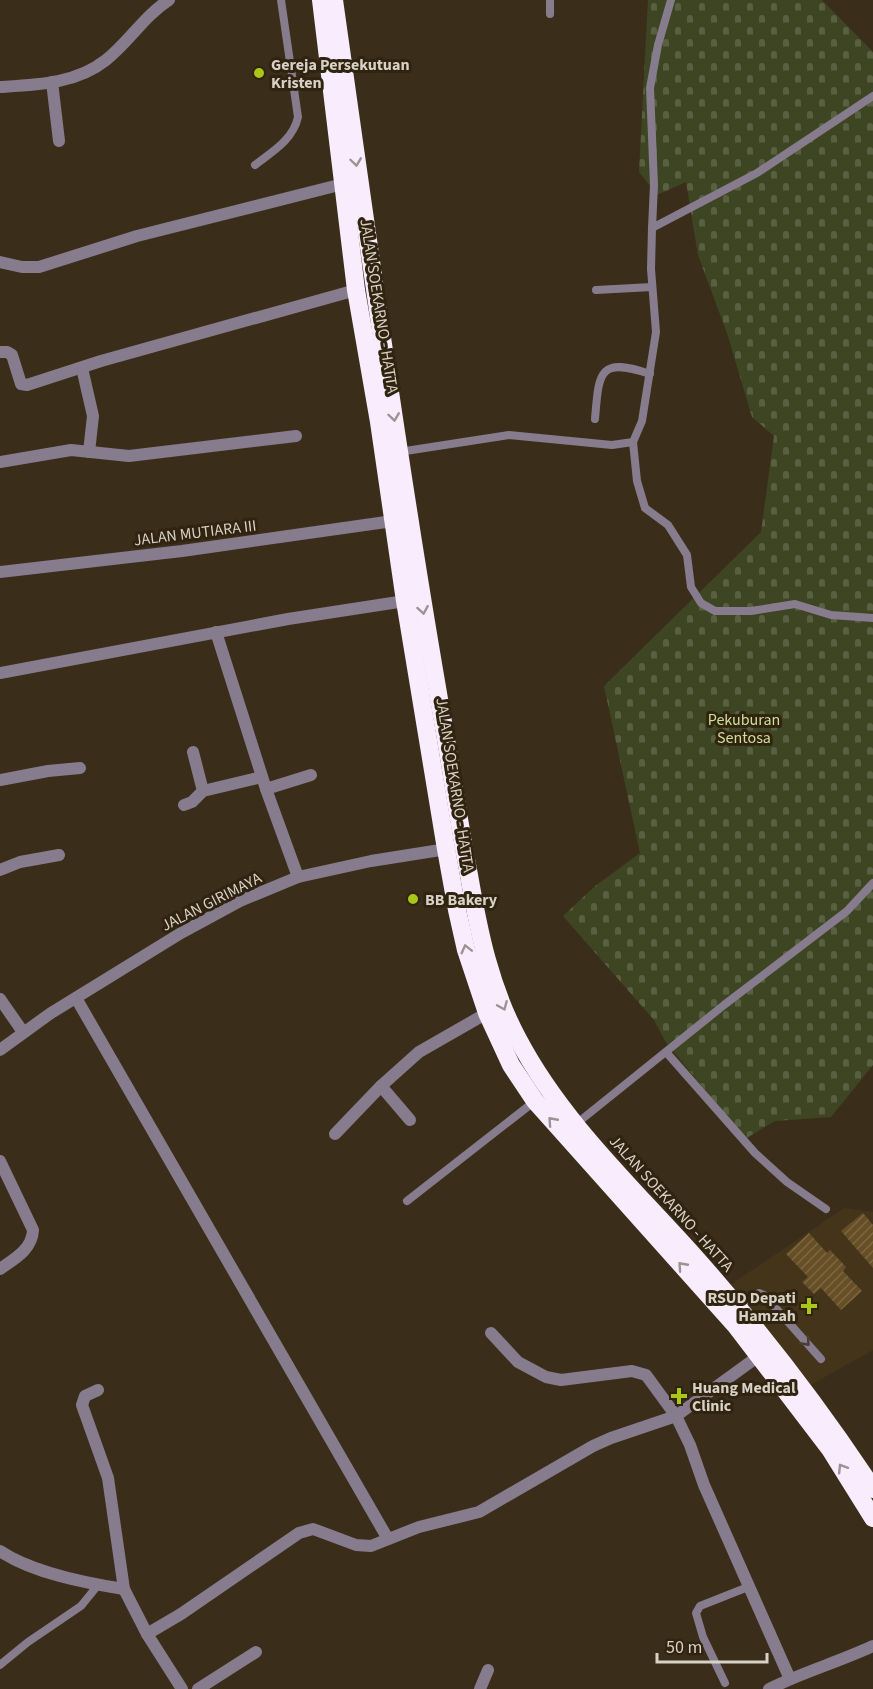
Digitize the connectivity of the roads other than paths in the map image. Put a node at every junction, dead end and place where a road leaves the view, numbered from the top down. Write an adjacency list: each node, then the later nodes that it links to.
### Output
1 (170, 0): 8 (street)
2 (281, 0): 13 (lane)
3 (321, 0): 11 (highway, JALAN SOEKARNO - HATTA)
4 (334, 0): 11 (highway, JALAN SOEKARNO - HATTA)
5 (550, 0): 7 (lane)
6 (671, 0): 15 (lane)
7 (549, 14)
8 (52, 82): 9 (street); 12 (street)
9 (0, 87)
10 (873, 96): 15 (lane)
11 (345, 136): 14 (highway, JALAN SOEKARNO - HATTA); 27 (highway, JALAN SOEKARNO - HATTA, one-way to 27)
12 (59, 141)
13 (255, 165)
14 (343, 184): 16 (street); 18 (highway, JALAN SOEKARNO - HATTA)
15 (652, 228): 17 (lane)
16 (0, 262)
17 (652, 287): 19 (lane); 22 (lane)
18 (356, 290): 21 (street); 29 (highway, JALAN SOEKARNO - HATTA)
19 (596, 290)
20 (0, 352): 21 (street)
21 (82, 368): 26 (street)
22 (650, 374): 23 (lane); 25 (lane)
23 (595, 419)
24 (296, 436): 26 (street)
25 (633, 442): 27 (lane); 32 (lane)
26 (89, 452): 28 (street)
27 (399, 452): 42 (highway, JALAN SOEKARNO - HATTA, one-way to 42)
28 (0, 462)
29 (393, 521): 30 (street, JALAN MUTIARA III); 31 (highway, JALAN SOEKARNO - HATTA)
30 (0, 572)
31 (405, 601): 33 (street); 42 (highway, JALAN SOEKARNO - HATTA)
32 (873, 618)
33 (216, 632): 34 (street); 39 (street)
34 (0, 673)
35 (193, 752): 40 (street)
36 (80, 768): 38 (street)
37 (311, 775): 39 (street)
38 (0, 780)
39 (264, 783): 40 (street); 45 (street)
40 (203, 791): 41 (street)
41 (184, 805)
42 (455, 848): 45 (street, JALAN GIRIMAYA); 49 (highway, JALAN SOEKARNO - HATTA, one-way to 42); 56 (highway, JALAN SOEKARNO - HATTA, one-way to 56)
43 (59, 855): 44 (street)
44 (0, 870)
45 (298, 876): 47 (street, JALAN GIRIMAYA)
46 (873, 883): 52 (lane)
47 (76, 998): 50 (street, JALAN GIRIMAYA); 70 (street)
48 (0, 999): 50 (street)
49 (487, 1013): 53 (street); 54 (highway, JALAN SOEKARNO - HATTA)
50 (23, 1032): 51 (street, JALAN GIRIMAYA)
51 (0, 1050)
52 (666, 1052): 56 (lane); 60 (lane)
53 (381, 1086): 55 (street); 57 (street)
54 (535, 1101): 59 (lane); 62 (highway, JALAN SOEKARNO - HATTA, one-way to 54)
55 (410, 1120)
56 (575, 1124): 62 (highway, JALAN SOEKARNO - HATTA)
57 (335, 1134)
58 (0, 1161): 61 (street)
59 (407, 1201)
60 (826, 1209)
61 (0, 1269)
62 (732, 1311): 64 (highway, JALAN SOEKARNO - HATTA); 65 (lane, one-way to 65)
63 (491, 1333): 67 (street)
64 (765, 1351): 67 (street); 68 (highway, JALAN SOEKARNO - HATTA); 69 (highway, JALAN SOEKARNO - HATTA, one-way to 64)
65 (821, 1359)
66 (98, 1390): 74 (street)
67 (676, 1416): 70 (street); 73 (street)
68 (873, 1489)
69 (873, 1518)
70 (388, 1539): 75 (street)
71 (0, 1551): 72 (street)
72 (98, 1585): 74 (street); 78 (lane)
73 (748, 1587): 80 (street); 81 (lane)
74 (124, 1589): 75 (street)
75 (147, 1634): 82 (street)
76 (873, 1646): 80 (street)
77 (256, 1652): 83 (street)
78 (0, 1665)
79 (488, 1670): 84 (street)
80 (790, 1678): 85 (street)
81 (725, 1683)
82 (182, 1689)
83 (198, 1689)
84 (480, 1689)
85 (769, 1689)

